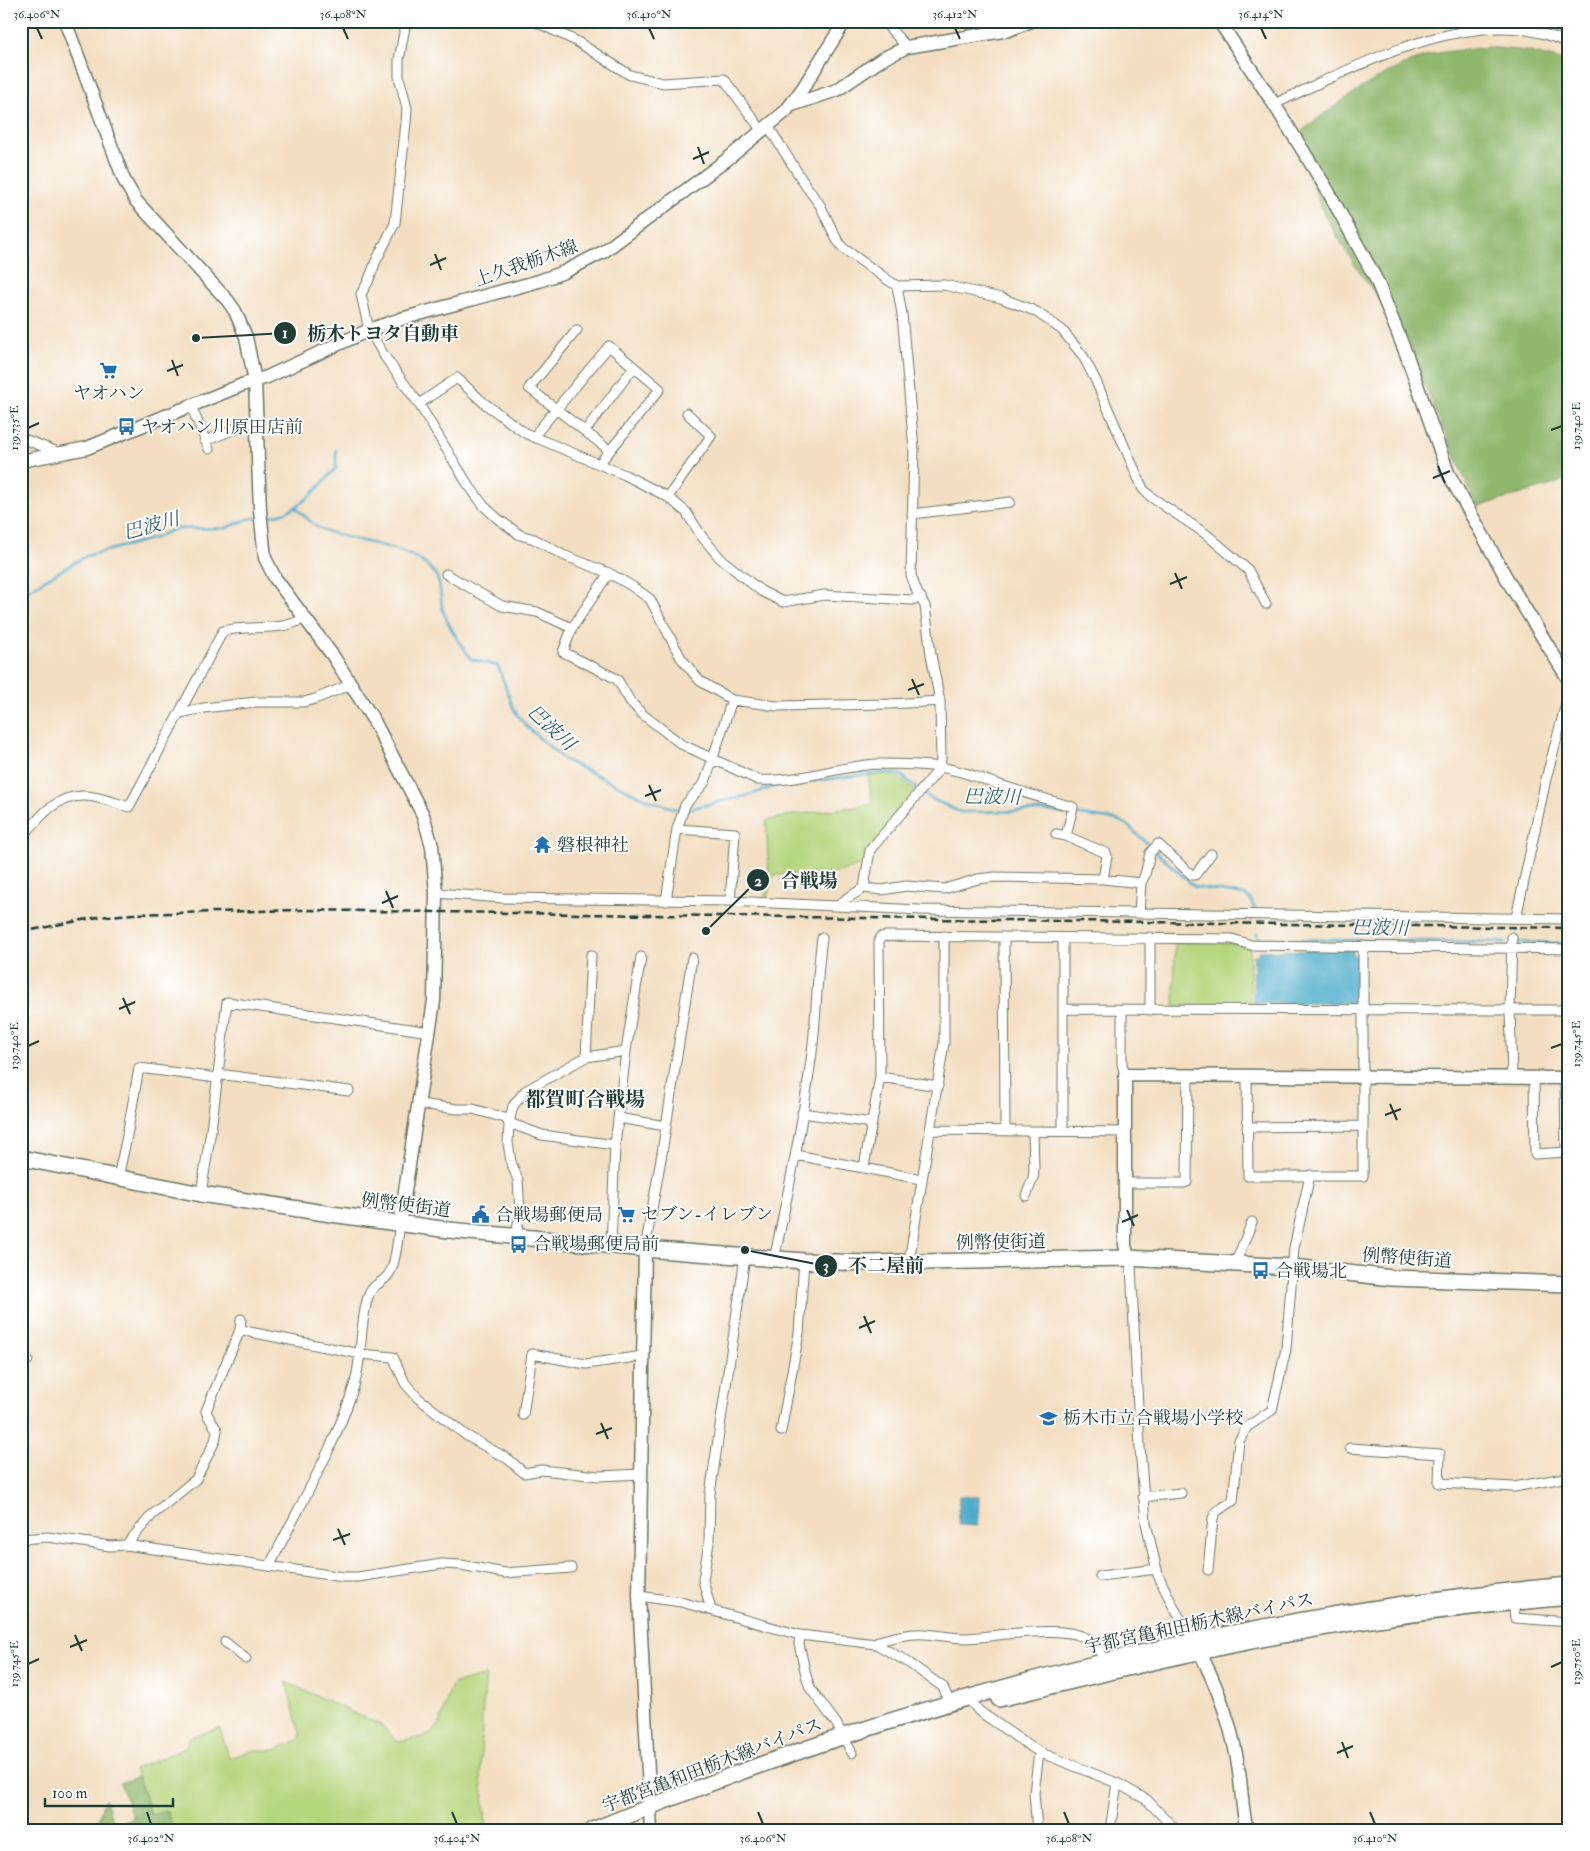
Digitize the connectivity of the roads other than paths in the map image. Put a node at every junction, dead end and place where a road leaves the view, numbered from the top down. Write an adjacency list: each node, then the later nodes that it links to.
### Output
1 (65, 21): 17 (street)
2 (406, 21): 14 (street)
3 (534, 21): 12 (street)
4 (845, 21): 11 (street)
5 (883, 21): 9 (street)
6 (1031, 21): 9 (street, 上久我栃木線)
7 (1219, 21): 10 (street)
8 (1569, 43): 10 (street)
9 (907, 47): 11 (street, 上久我栃木線)
10 (1274, 104): 39 (street)
11 (792, 105): 12 (street, 上久我栃木線)
12 (765, 129): 13 (street); 14 (street, 上久我栃木線)
13 (897, 286): 32 (street); 36 (street)
14 (369, 330): 17 (street, 上久我栃木線); 18 (street)
15 (577, 330): 20 (street)
16 (634, 367): 20 (street); 23 (street); 26 (street)
17 (255, 380): 19 (street, 上久我栃木線); 22 (street)
18 (419, 404): 25 (street); 33 (street)
19 (191, 406): 22 (street); 27 (street, 上久我栃木線)
20 (557, 409): 23 (street); 25 (street)
21 (686, 413): 30 (street)
22 (256, 422): 37 (street)
23 (584, 431): 26 (street)
24 (21, 438): 27 (street)
25 (536, 438): 29 (street)
26 (609, 450): 29 (street)
27 (63, 454): 28 (street, 上久我栃木線)
28 (21, 461)
29 (598, 464): 30 (street)
30 (668, 497): 35 (street)
31 (1010, 502): 32 (street)
32 (912, 514): 35 (street)
33 (608, 573): 38 (street); 42 (street)
34 (446, 574): 38 (street)
35 (921, 597): 43 (street)
36 (1266, 604)
37 (304, 618): 40 (street); 44 (street)
38 (572, 628): 45 (street)
39 (1569, 680)
40 (352, 684): 44 (street); 55 (street)
41 (1569, 692): 60 (street)
42 (732, 700): 43 (street); 45 (street)
43 (940, 701): 46 (street)
44 (180, 713): 49 (street)
45 (712, 760): 46 (street); 47 (street)
46 (940, 767): 50 (street); 54 (street)
47 (677, 829): 56 (street); 57 (street)
48 (1056, 834): 50 (street)
49 (21, 835)
50 (1066, 836): 52 (street)
51 (1211, 854): 53 (street)
52 (1103, 879): 53 (street); 54 (street)
53 (1141, 883): 59 (street)
54 (864, 888): 58 (street)
55 (436, 893): 56 (street); 80 (street)
56 (666, 901): 57 (street)
57 (730, 901): 58 (street)
58 (838, 906): 59 (street)
59 (1139, 914): 60 (street)
60 (1516, 918): 61 (street)
61 (1569, 919)
62 (944, 936): 65 (street); 90 (street); 92 (street)
63 (1150, 937): 66 (street); 68 (street); 76 (street)
64 (822, 938): 95 (street)
65 (1004, 938): 66 (street); 105 (street)
66 (1063, 938): 74 (street)
67 (1512, 938): 69 (street)
68 (1363, 946): 69 (street); 77 (street)
69 (1511, 948): 70 (street); 78 (street)
70 (1569, 949)
71 (591, 955): 82 (street)
72 (641, 957): 81 (street)
73 (692, 958): 99 (street)
74 (1064, 1009): 75 (street); 104 (street)
75 (1122, 1010): 76 (street); 84 (street)
76 (1150, 1010): 77 (street)
77 (1363, 1010): 78 (street); 87 (street)
78 (1510, 1010): 79 (street); 88 (street)
79 (1569, 1010)
80 (430, 1032): 83 (street); 94 (street)
81 (626, 1051): 82 (street); 96 (street)
82 (586, 1057): 97 (street)
83 (218, 1076): 93 (street); 112 (street); 115 (street)
84 (1125, 1076): 85 (street); 106 (street)
85 (1188, 1076): 86 (street); 114 (street)
86 (1247, 1076): 87 (street); 100 (street)
87 (1363, 1076): 88 (street); 101 (street)
88 (1512, 1077): 89 (street)
89 (1534, 1077): 91 (street); 91 (street)
90 (880, 1078): 92 (street); 98 (street)
91 (1567, 1078)
92 (938, 1086): 102 (street)
93 (348, 1092)
94 (419, 1104): 97 (street); 118 (street)
95 (802, 1112): 98 (street); 108 (street)
96 (618, 1118): 99 (street); 107 (street)
97 (509, 1123): 107 (street); 119 (street)
98 (872, 1124): 110 (street)
99 (666, 1126): 121 (street)
100 (1247, 1126): 101 (street); 111 (street)
101 (1363, 1126): 111 (street)
102 (931, 1130): 105 (street); 113 (street)
103 (1033, 1131): 104 (street); 105 (street); 116 (street)
104 (1063, 1131): 106 (street)
105 (1005, 1132)
106 (1126, 1132): 114 (street)
107 (615, 1145): 120 (street)
108 (796, 1155): 110 (street); 124 (street)
109 (21, 1158): 112 (main road, 例幣使街道)
110 (864, 1168): 113 (street)
111 (1310, 1176): 128 (street)
112 (118, 1177): 115 (main road, 例幣使街道)
113 (921, 1179): 126 (street)
114 (1125, 1184): 123 (street)
115 (201, 1194): 118 (main road, 例幣使街道)
116 (1026, 1196)
117 (1252, 1222): 127 (street)
118 (400, 1224): 119 (main road, 例幣使街道); 132 (street)
119 (516, 1237): 120 (main road, 例幣使街道)
120 (611, 1246): 121 (main road, 例幣使街道)
121 (645, 1249): 122 (main road, 例幣使街道); 133 (street)
122 (745, 1257): 124 (main road, 例幣使街道); 152 (street)
123 (1128, 1258): 126 (main road, 例幣使街道); 127 (main road, 例幣使街道); 140 (street)
124 (774, 1260): 125 (main road, 例幣使街道)
125 (804, 1262): 126 (main road, 例幣使街道); 135 (street)
126 (909, 1262)
127 (1235, 1264): 128 (main road, 例幣使街道)
128 (1293, 1267): 129 (main road, 例幣使街道); 146 (street)
129 (1569, 1284)
130 (241, 1319): 131 (street)
131 (240, 1330): 132 (street); 142 (street)
132 (361, 1354): 137 (street); 143 (street)
133 (643, 1356): 134 (street); 137 (street)
134 (523, 1415)
135 (781, 1431)
136 (1350, 1448): 138 (street)
137 (642, 1474): 149 (street)
138 (1569, 1477)
139 (1181, 1492): 140 (street)
140 (1144, 1497): 145 (street)
141 (21, 1539): 142 (street)
142 (126, 1546): 143 (street)
143 (270, 1565): 144 (street)
144 (571, 1568)
145 (1157, 1570): 147 (street); 157 (street)
146 (1208, 1570)
147 (1100, 1576)
148 (1569, 1585): 150 (main road, 宇都宮亀和田栃木線バイパス)
149 (640, 1596): 152 (street); 166 (street)
150 (1512, 1596): 151 (main road, 宇都宮亀和田栃木線バイパス); 153 (street); 157 (main road, 宇都宮亀和田栃木線バイパス)
151 (1569, 1597)
152 (710, 1610): 154 (street)
153 (1569, 1622)
154 (800, 1635): 156 (street); 162 (street)
155 (225, 1642): 158 (street)
156 (876, 1644): 159 (street); 161 (street)
157 (1197, 1647): 159 (main road, 宇都宮亀和田栃木線バイパス); 160 (main road, 宇都宮亀和田栃木線バイパス); 172 (street)
158 (246, 1659)
159 (1103, 1662): 160 (main road, 宇都宮亀和田栃木線バイパス)
160 (970, 1702): 161 (main road, 宇都宮亀和田栃木線バイパス); 162 (main road, 宇都宮亀和田栃木線バイパス); 163 (street)
161 (950, 1703): 162 (main road, 宇都宮亀和田栃木線バイパス)
162 (844, 1736): 164 (street); 166 (main road, 宇都宮亀和田栃木線バイパス)
163 (1040, 1752): 165 (street); 169 (street)
164 (852, 1753)
165 (1117, 1783): 170 (street); 171 (street)
166 (649, 1806): 167 (main road, 宇都宮亀和田栃木線バイパス); 168 (street)
167 (593, 1830)
168 (650, 1830)
169 (1037, 1830)
170 (1110, 1830)
171 (1176, 1830)
172 (1247, 1830)

